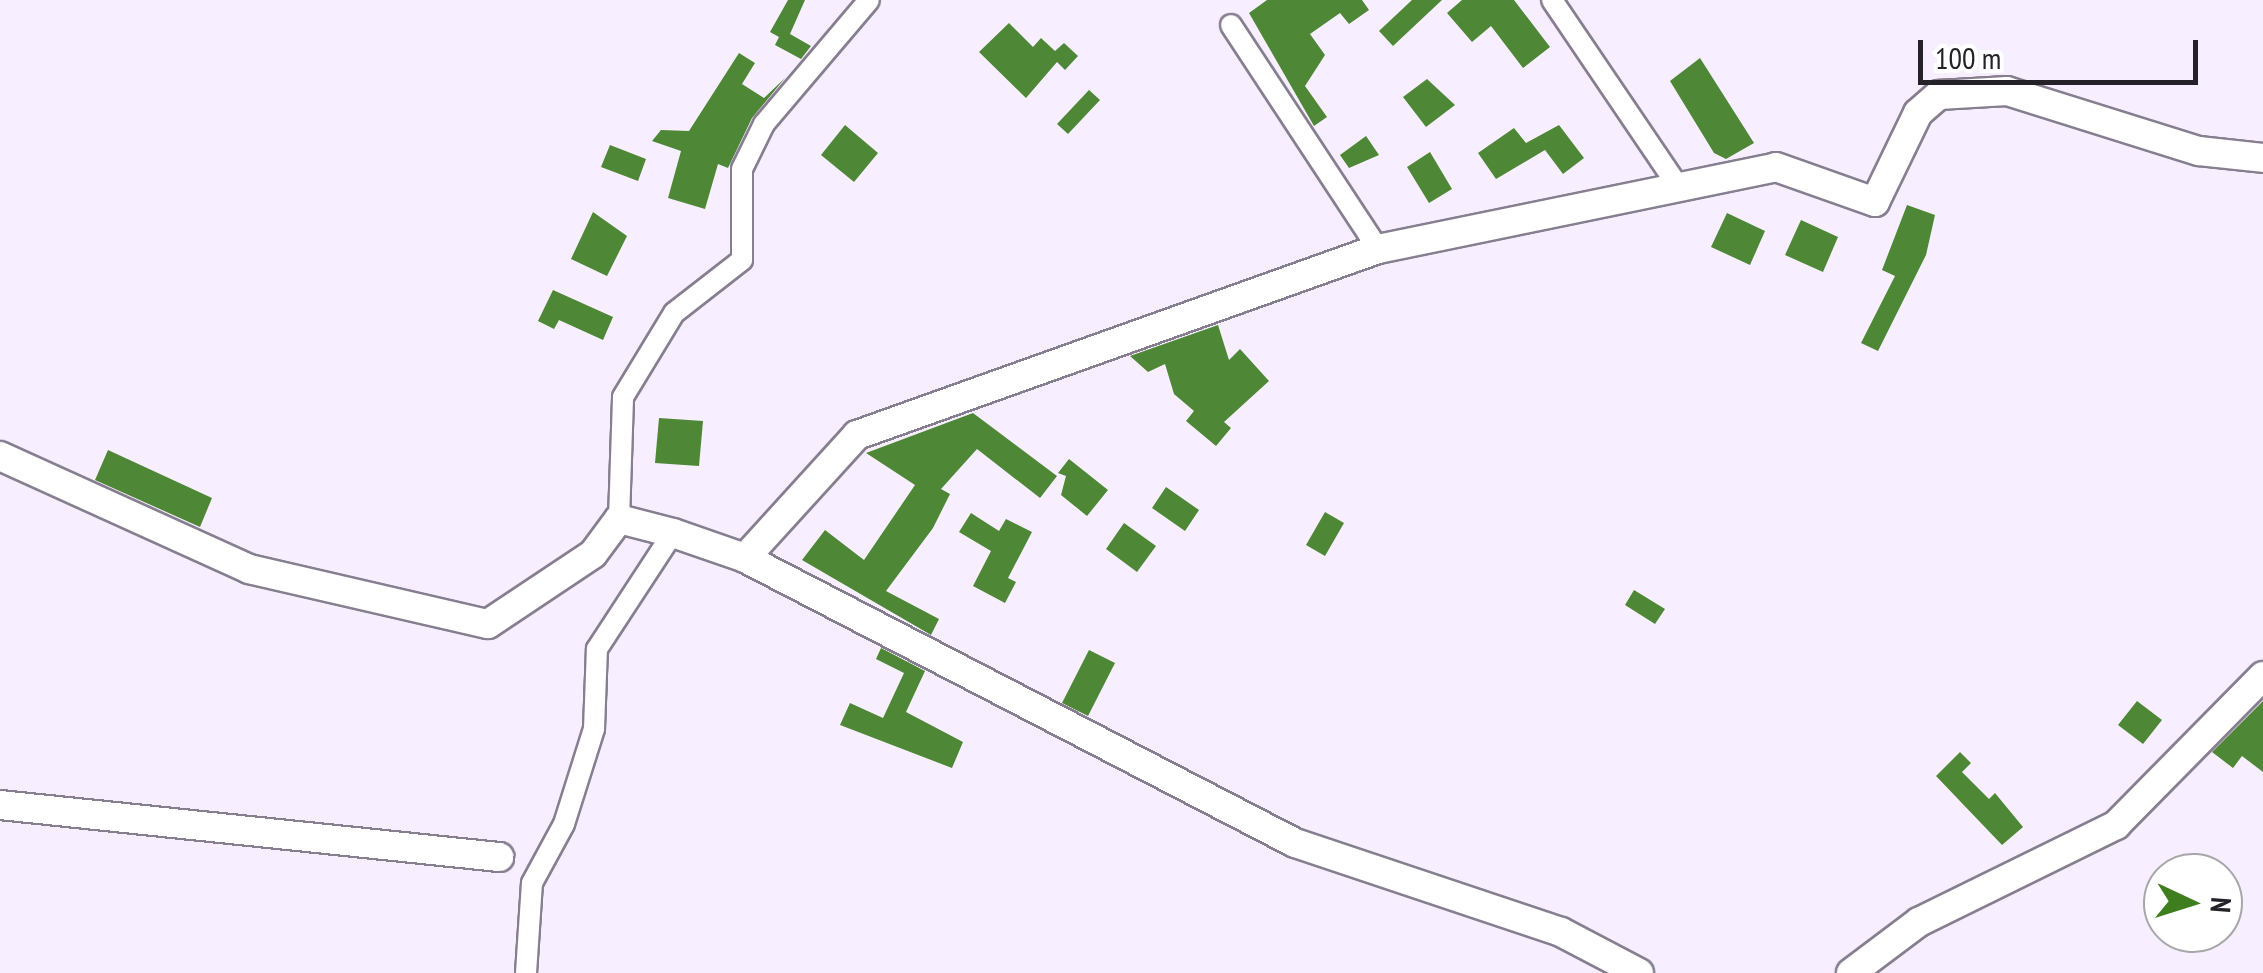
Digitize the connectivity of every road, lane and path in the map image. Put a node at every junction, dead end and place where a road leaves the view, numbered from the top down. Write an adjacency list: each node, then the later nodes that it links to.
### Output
1 (869, 0): 8 (street)
2 (1552, 0): 5 (street)
3 (1231, 25): 6 (street)
4 (2263, 158): 5 (street)
5 (1680, 189): 6 (street)
6 (1378, 249): 10 (street)
7 (0, 456): 8 (street)
8 (618, 519): 9 (street)
9 (662, 530): 10 (street); 14 (street)
10 (745, 558): 15 (street)
11 (2263, 676): 16 (street)
12 (0, 805): 13 (street)
13 (499, 857)
14 (526, 973)
15 (1639, 973)
16 (1850, 973)

